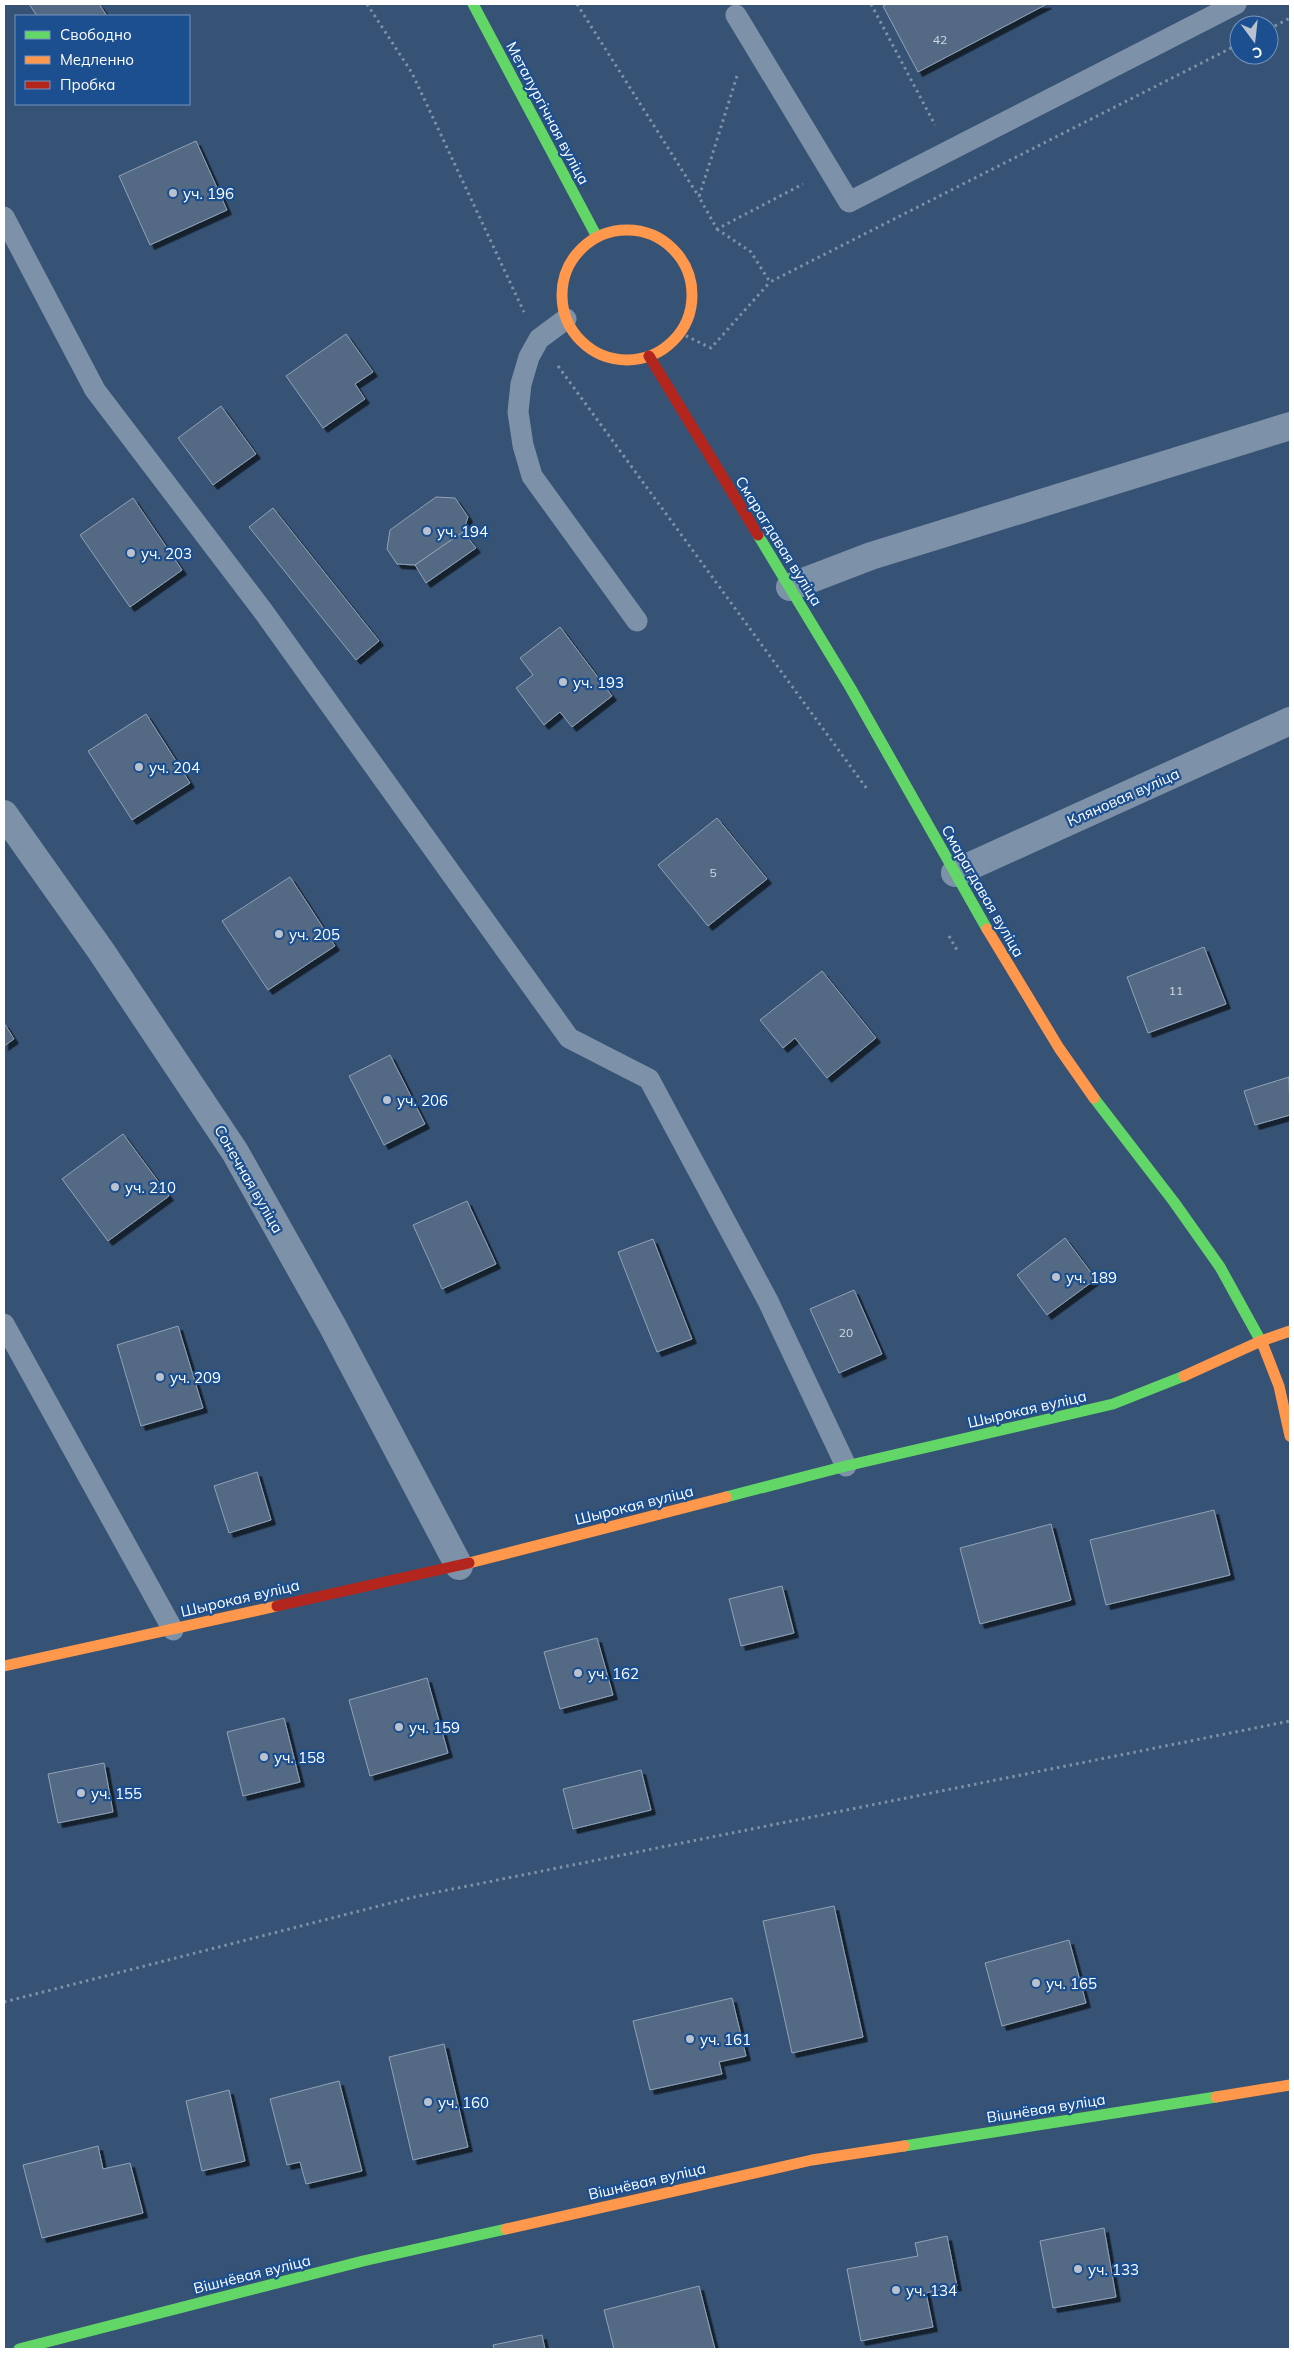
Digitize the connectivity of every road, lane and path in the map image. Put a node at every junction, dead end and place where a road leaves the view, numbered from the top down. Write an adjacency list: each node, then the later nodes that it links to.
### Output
1 (366, 4): 16 (path)
2 (473, 4): 12 (street, Металургічная вуліца)
3 (577, 4): 10 (path)
4 (871, 4): 8 (path)
5 (1236, 4): 8 (lane)
6 (736, 15): 9 (lane)
7 (740, 66): 10 (path)
8 (949, 151): 9 (lane)
9 (829, 170): 10 (path)
10 (699, 197)
11 (4, 217): 31 (lane)
12 (597, 237): 14 (street); 15 (street)
13 (770, 282): 15 (path)
14 (566, 319): 16 (lane); 17 (street)
15 (680, 333): 17 (street)
16 (539, 339): 20 (lane); 22 (path)
17 (649, 356): 19 (street, Смарагдавая вуліца)
18 (1290, 426): 19 (street)
19 (790, 587): 24 (street, Смарагдавая вуліца)
20 (637, 621)
21 (1290, 721): 24 (street, Кляновая вуліца)
22 (869, 792)
23 (4, 814): 32 (street, Сонечная вуліца)
24 (955, 873): 29 (street, Смарагдавая вуліца)
25 (947, 933): 26 (path)
26 (962, 957)
27 (4, 1324): 33 (lane)
28 (1290, 1331): 29 (street, Шырокая вуліца)
29 (1260, 1341): 30 (street, Смарагдавая вуліца); 31 (street, Шырокая вуліца)
30 (1290, 1436)
31 (846, 1466): 32 (street, Шырокая вуліца)
32 (459, 1566): 33 (street, Шырокая вуліца)
33 (173, 1630): 34 (street, Шырокая вуліца)
34 (4, 1666)
35 (1290, 1721): 36 (path)
36 (4, 2002)
37 (1290, 2085): 38 (street, Вішнёвая вуліца)
38 (19, 2349)

